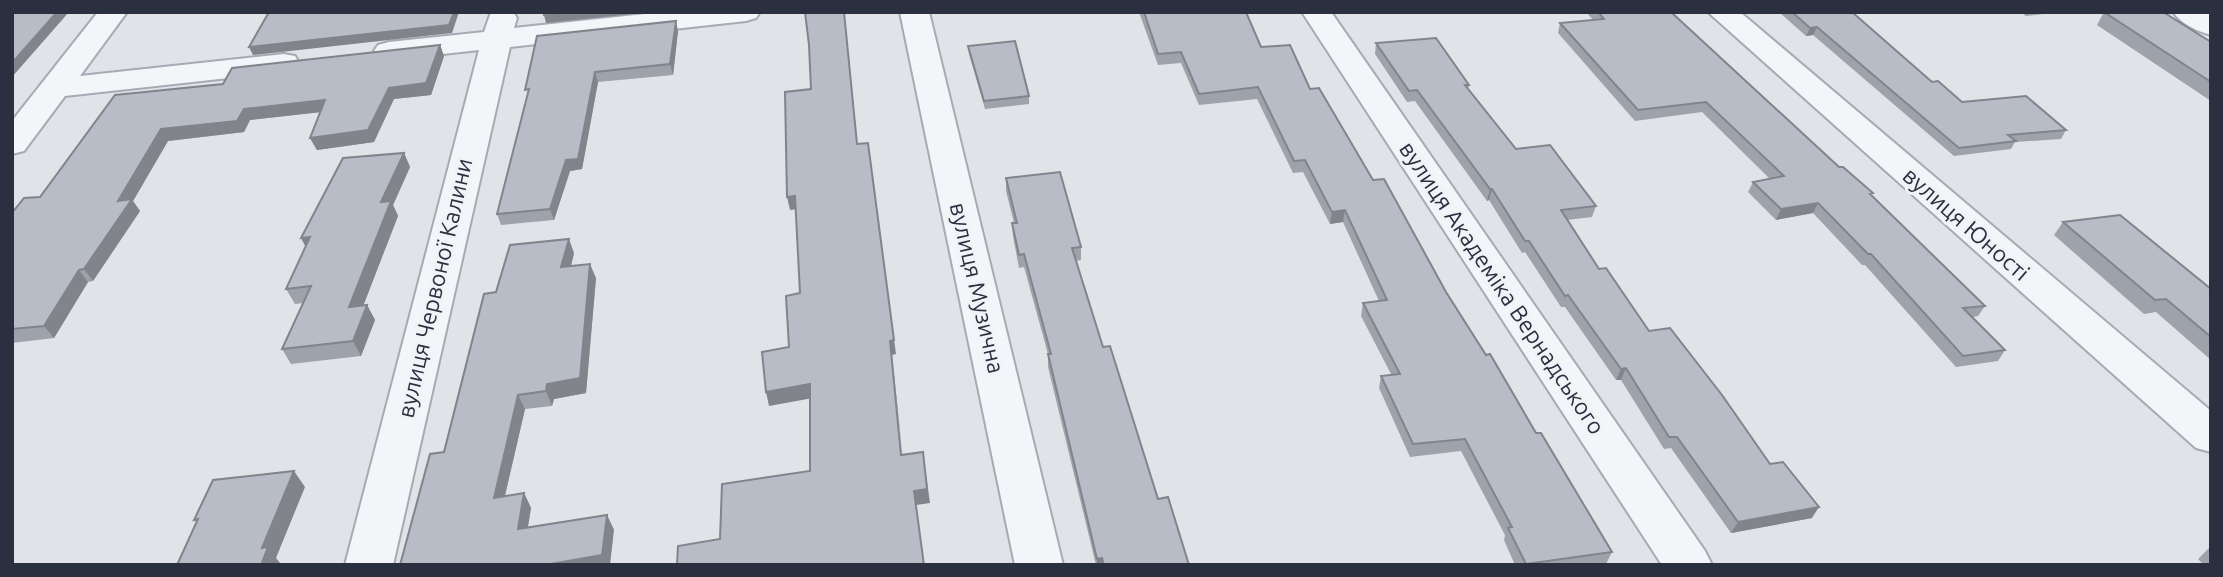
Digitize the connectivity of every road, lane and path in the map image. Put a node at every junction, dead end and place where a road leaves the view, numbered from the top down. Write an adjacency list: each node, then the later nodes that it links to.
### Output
1 (113, 12): 11 (street)
2 (746, 12): 7 (street)
3 (914, 12): 15 (street, вулиця Музична)
4 (1316, 12): 16 (street, вулиця Академіка Вернадського)
5 (1722, 12): 13 (street, вулиця Юності)
6 (2187, 12): 8 (street)
7 (499, 26): 9 (street); 14 (street, вулиця Червоної Калини)
8 (2211, 26)
9 (357, 55)
10 (316, 59): 11 (street)
11 (55, 88): 12 (street)
12 (12, 144)
13 (2211, 436)
14 (369, 565)
15 (1040, 565)
16 (1688, 565)

